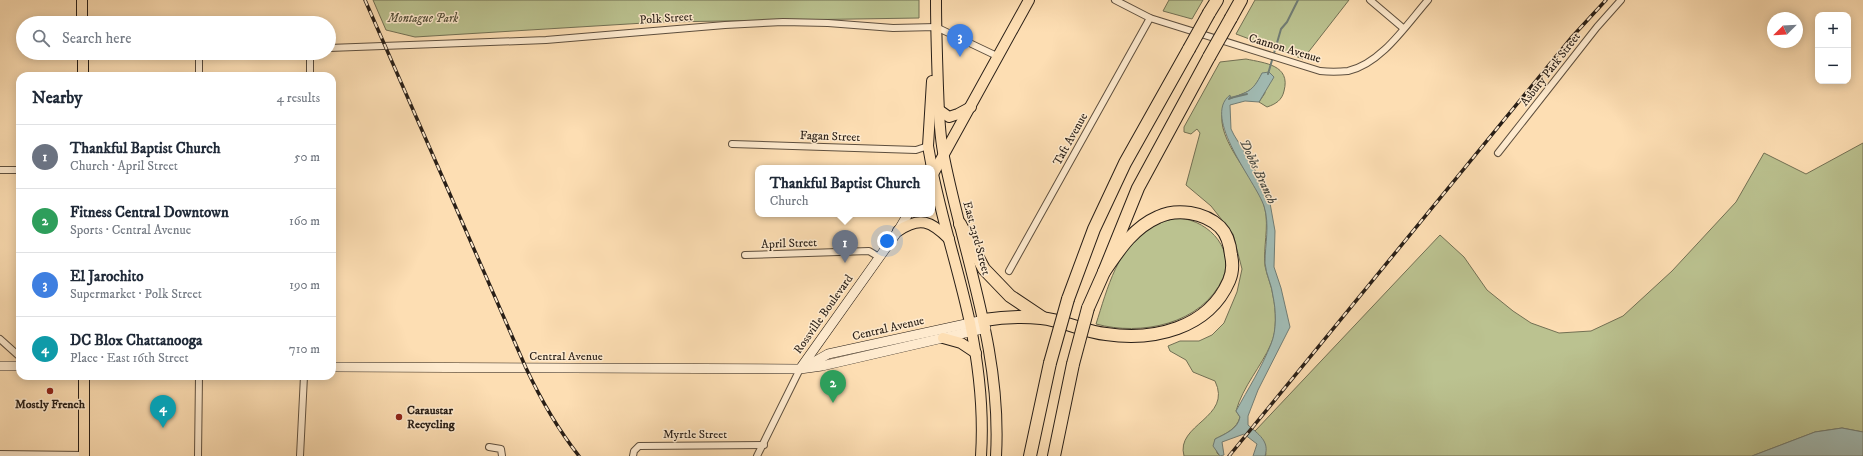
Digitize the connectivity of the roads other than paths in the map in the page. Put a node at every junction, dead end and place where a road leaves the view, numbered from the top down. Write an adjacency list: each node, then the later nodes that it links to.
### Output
1 (82, 0): 10 (main road)
2 (936, 0): 12 (main road, East 23rd Street)
3 (1029, 0): 15 (main road)
4 (1115, 0): 11 (street, Cannon Avenue)
5 (1216, 0): 66 (highway, bridge)
6 (1241, 0): 40 (highway, bridge)
7 (1370, 0): 13 (street)
8 (1428, 0): 13 (street, Cannon Avenue)
9 (1621, 0): 26 (street, Asbury Park Street)
10 (82, 16)
11 (1150, 18): 13 (street, Cannon Avenue); 39 (street, Taft Avenue)
12 (936, 27): 14 (street, Polk Street); 15 (street, Polk Street); 23 (main road, East 23rd Street); 25 (main road, East 23rd Street)
13 (1403, 28)
14 (336, 48)
15 (999, 57): 22 (main road)
16 (82, 60): 19 (main road)
17 (199, 60): 20 (street)
18 (310, 60): 21 (street)
19 (83, 72)
20 (199, 72)
21 (310, 72)
22 (971, 107): 23 (main road); 27 (main road)
23 (939, 110): 27 (main road, East 23rd Street)
24 (732, 144): 25 (street, Fagan Street)
25 (928, 146): 28 (main road, East 23rd Street)
26 (1498, 153)
27 (944, 156): 29 (main road); 34 (main road, East 23rd Street)
28 (931, 165)
29 (935, 167)
30 (0, 170): 31 (street)
31 (16, 170)
32 (935, 183): 36 (main road, East 23rd Street)
33 (906, 217): 35 (main road, Rossville Boulevard)
34 (960, 224): 41 (highway); 42 (main road, East 23rd Street)
35 (898, 231): 36 (main road); 38 (main road, Rossville Boulevard)
36 (949, 239): 43 (main road, East 23rd Street)
37 (745, 255): 38 (street, April Street)
38 (879, 257): 51 (main road, Rossville Boulevard)
39 (1010, 271)
40 (1104, 272): 41 (highway); 67 (highway, bridge)
41 (1043, 318): 42 (highway)
42 (985, 324): 43 (main road, Central Avenue); 65 (main road, East 23rd Street)
43 (971, 327): 44 (main road, Central Avenue); 47 (main road, East 23rd Street); 51 (main road, Central Avenue)
44 (943, 338): 47 (main road); 51 (main road, Central Avenue)
45 (0, 339): 46 (street)
46 (16, 353)
47 (976, 353): 64 (main road, East 23rd Street)
48 (0, 366): 49 (main road)
49 (16, 366)
50 (336, 367): 51 (main road, Central Avenue)
51 (800, 369): 55 (street)
52 (84, 380): 58 (main road)
53 (199, 380): 59 (street)
54 (304, 380): 60 (street)
55 (764, 445): 62 (street, Myrtle Street); 63 (street)
56 (489, 447): 61 (street)
57 (0, 454): 58 (street)
58 (84, 455)
59 (198, 456)
60 (300, 456)
61 (502, 456)
62 (633, 456)
63 (757, 456)
64 (981, 456)
65 (996, 456)
66 (1030, 456)
67 (1054, 456)

